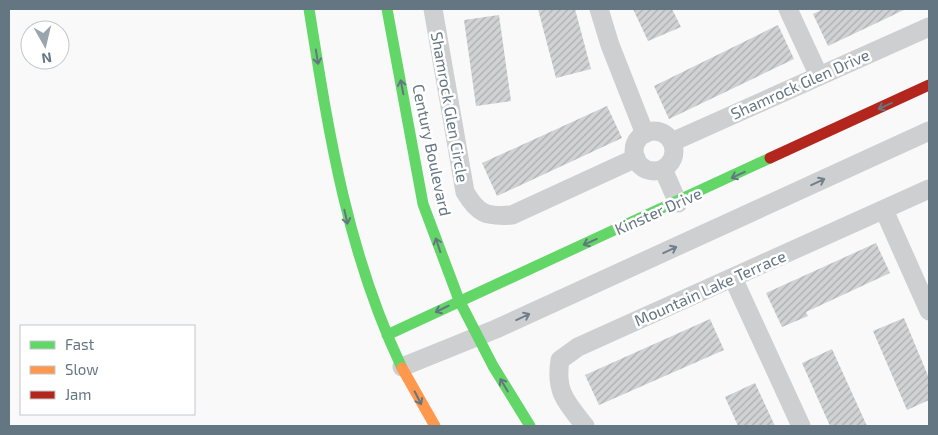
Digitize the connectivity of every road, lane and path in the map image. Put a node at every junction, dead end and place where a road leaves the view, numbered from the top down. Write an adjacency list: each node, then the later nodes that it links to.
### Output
1 (309, 9): 20 (street, one-way to 20)
2 (387, 9): 18 (street, Century Boulevard, one-way to 2)
3 (433, 9): 12 (street, Shamrock Glen Circle)
4 (599, 9): 10 (street)
5 (788, 9): 7 (street)
6 (929, 27): 7 (street, Shamrock Glen Drive)
7 (819, 76): 11 (street, Shamrock Glen Drive)
8 (929, 85): 15 (street, Kinster Drive, one-way to 15)
9 (929, 131): 21 (street, one-way to 9)
10 (645, 134): 11 (street); 12 (street)
11 (672, 142): 13 (street)
12 (636, 158): 13 (street)
13 (663, 169): 15 (street)
14 (929, 189): 16 (street, Mountain Lake Terrace)
15 (678, 203): 18 (street, Kinster Drive, one-way to 18)
16 (884, 210): 17 (street, Mountain Lake Terrace); 19 (street)
17 (733, 278): 25 (street, Mountain Lake Terrace); 26 (street)
18 (459, 300): 20 (street, Kinster Drive, one-way to 20); 21 (street, Century Boulevard)
19 (929, 311)
20 (387, 335): 22 (street)
21 (478, 337): 22 (street); 24 (street, Century Boulevard, one-way to 21)
22 (402, 368): 23 (street, one-way to 23)
23 (435, 426)
24 (530, 426)
25 (585, 426)
26 (801, 426)

